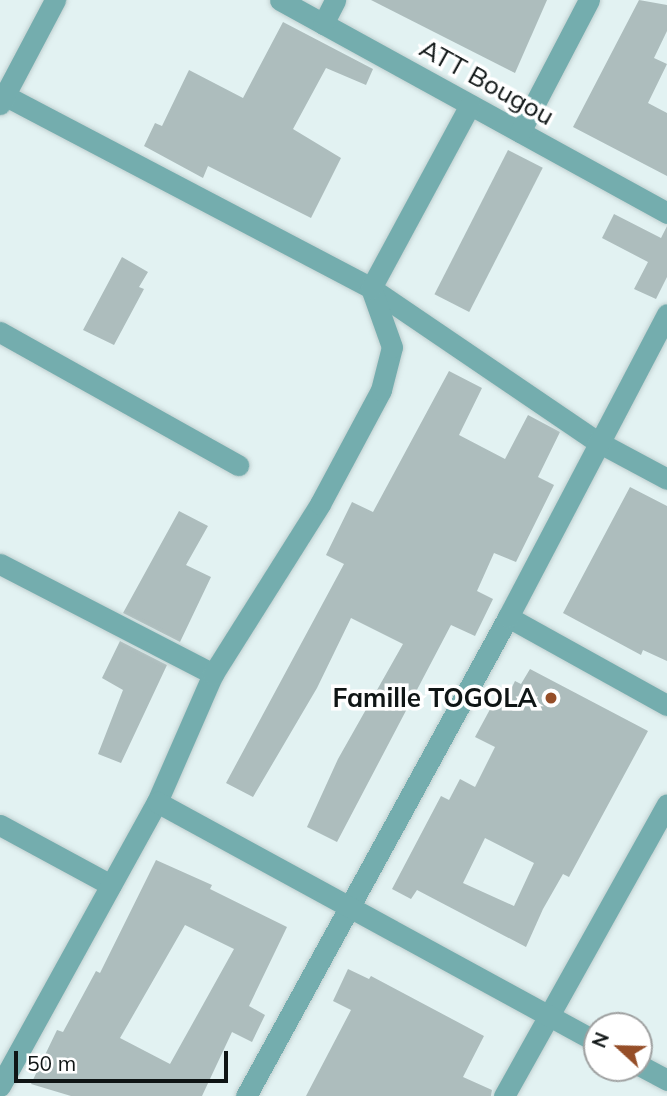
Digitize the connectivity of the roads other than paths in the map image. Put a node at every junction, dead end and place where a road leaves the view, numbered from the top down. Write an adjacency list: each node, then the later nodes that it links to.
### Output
1 (55, 0): 6 (street)
2 (280, 0): 5 (street, ATT Bougou)
3 (335, 0): 5 (street)
4 (589, 0): 8 (street)
5 (323, 24): 7 (street, ATT Bougou)
6 (1, 97): 10 (street)
7 (470, 105): 8 (street, ATT Bougou); 10 (street)
8 (520, 132): 9 (street, ATT Bougou)
9 (667, 214)
10 (371, 288): 13 (street); 18 (street)
11 (667, 314): 13 (street)
12 (0, 332): 14 (street)
13 (598, 442): 15 (street); 17 (street)
14 (238, 465)
15 (667, 479)
16 (0, 564): 18 (street)
17 (508, 617): 19 (street); 24 (street)
18 (213, 674): 20 (street)
19 (667, 705)
20 (157, 802): 23 (street); 24 (street)
21 (667, 804): 25 (street)
22 (0, 825): 23 (street)
23 (111, 885): 27 (street)
24 (349, 906): 25 (street); 28 (street)
25 (548, 1015): 26 (street); 29 (street)
26 (583, 1034)
27 (0, 1086)
28 (246, 1096)
29 (504, 1096)

